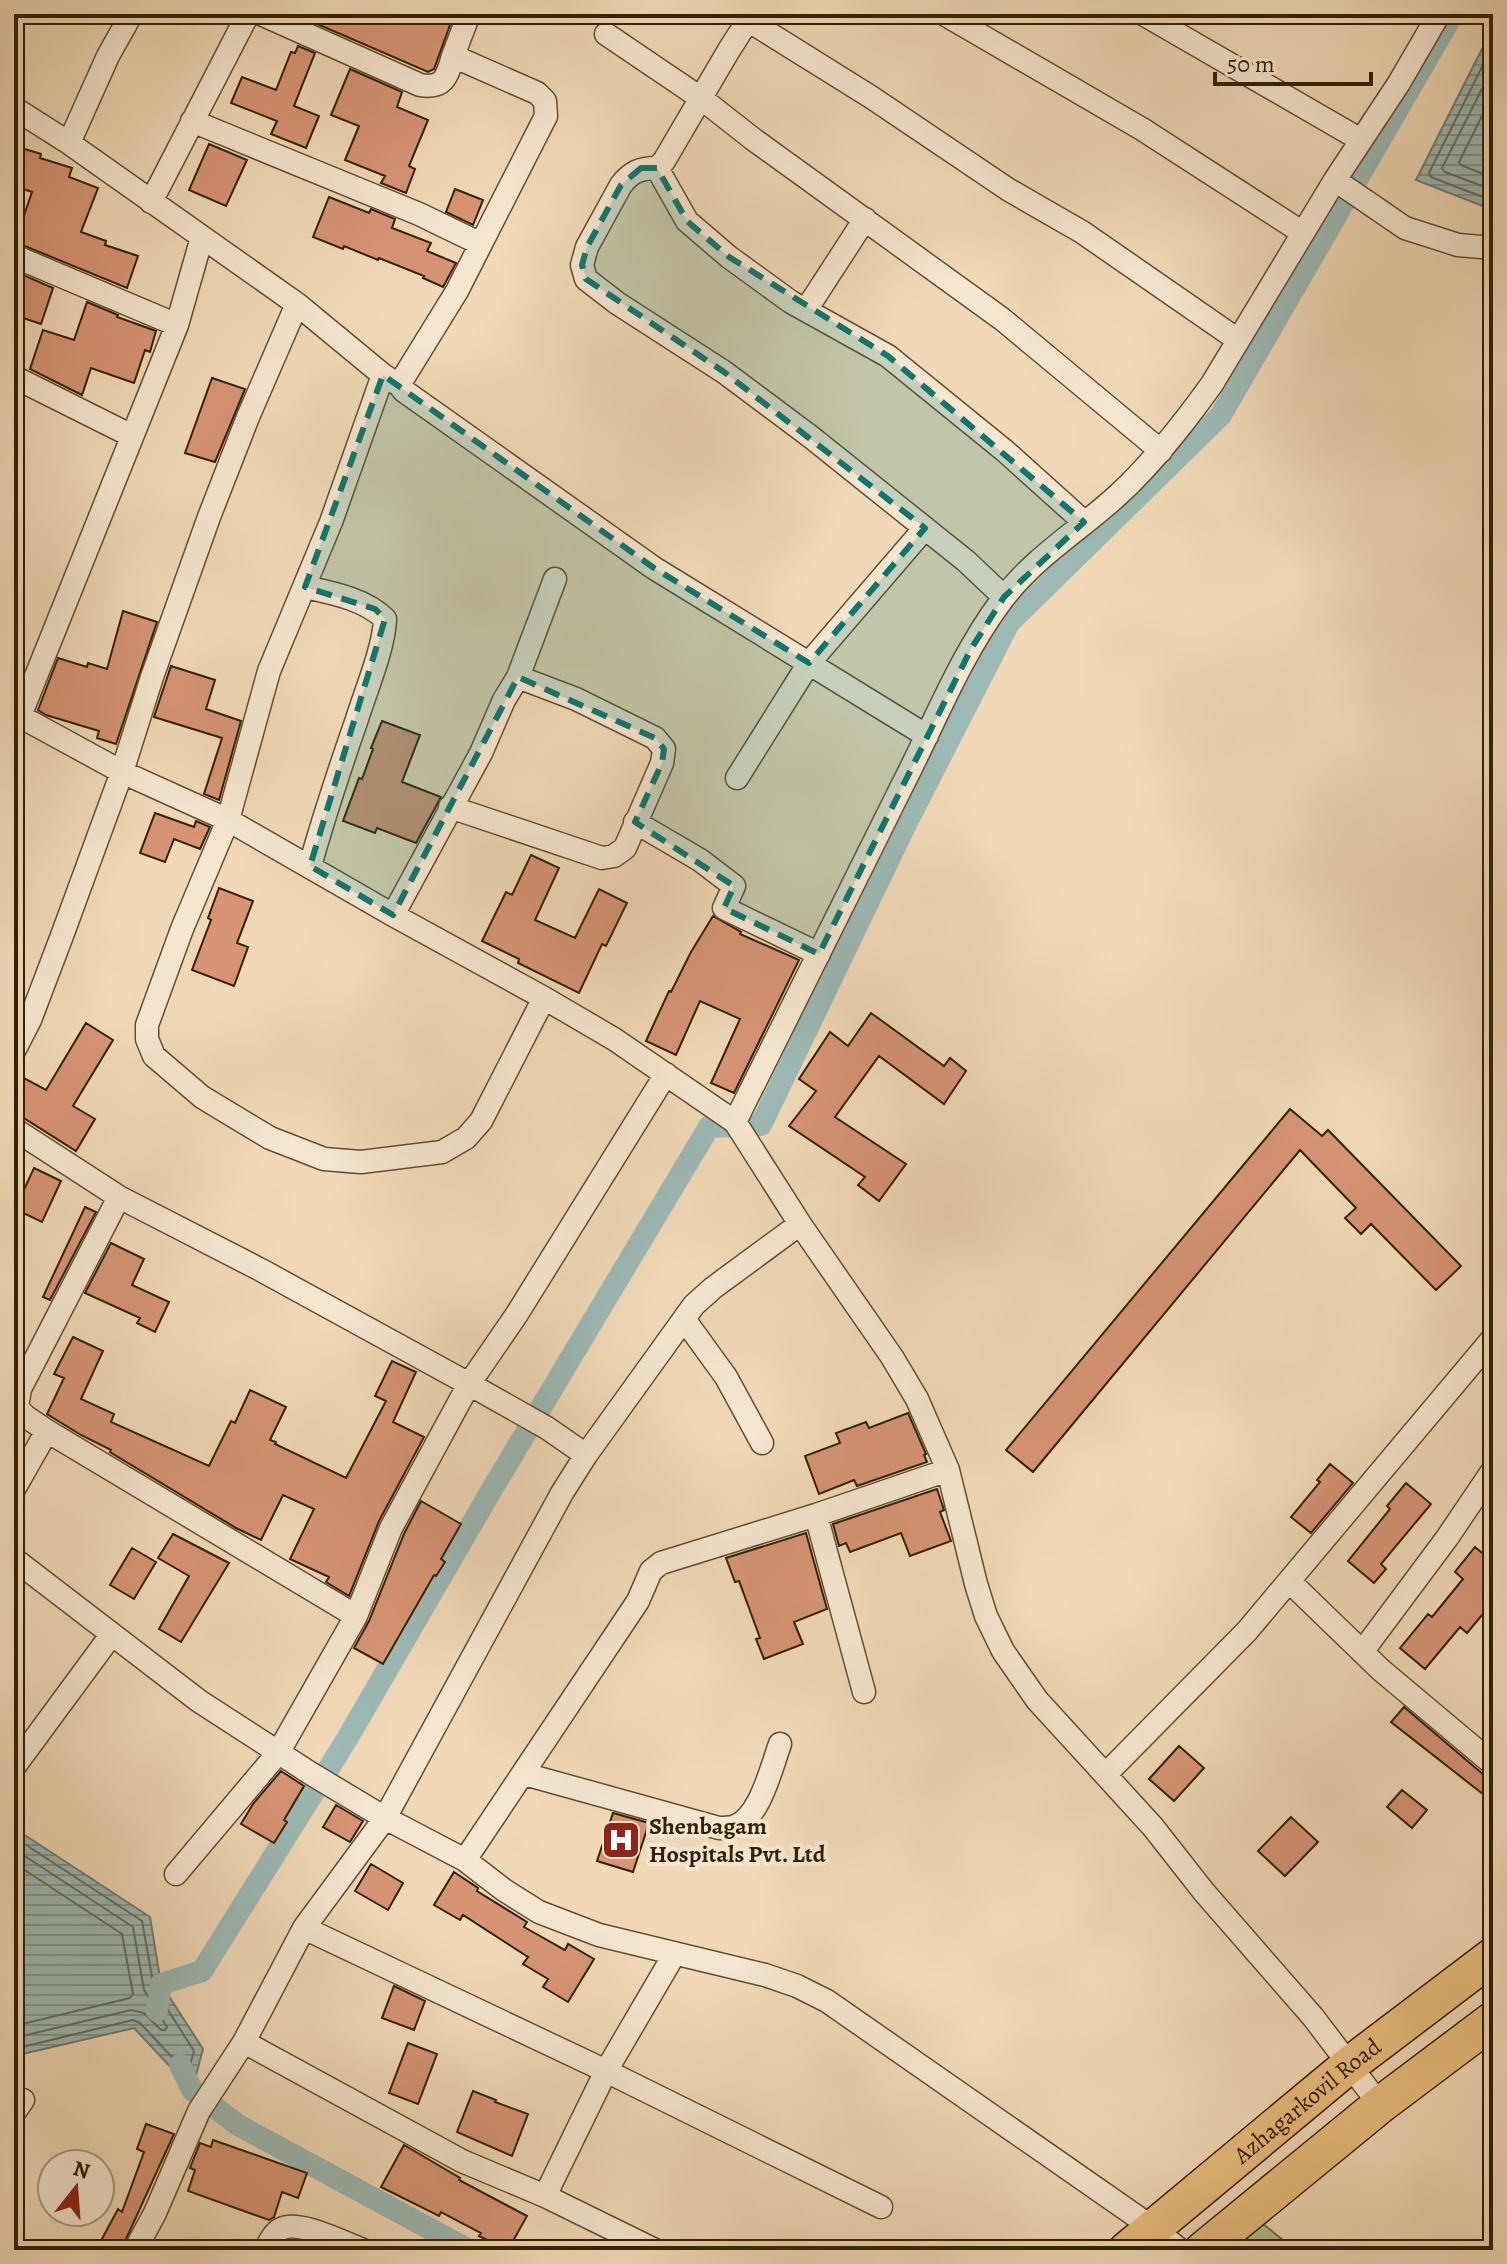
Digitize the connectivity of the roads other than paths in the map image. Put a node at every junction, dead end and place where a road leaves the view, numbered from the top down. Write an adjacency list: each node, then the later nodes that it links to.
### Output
1 (248, 14): 13 (street)
2 (261, 14): 10 (street)
3 (469, 14): 10 (street)
4 (944, 14): 20 (street)
5 (1143, 14): 14 (street)
6 (1439, 14): 14 (street)
7 (746, 16): 11 (street); 28 (street)
8 (127, 22): 15 (street)
9 (606, 34): 11 (street)
10 (453, 56): 22 (street)
11 (702, 99): 16 (street); 19 (street)
12 (14, 108): 15 (street)
13 (192, 121): 18 (street); 22 (street)
14 (1361, 140): 17 (street)
15 (69, 143): 18 (street)
16 (657, 168): 26 (street); 34 (street)
17 (1348, 189): 20 (street); 23 (street)
18 (151, 202): 21 (street)
19 (865, 219): 26 (street); 32 (street)
20 (1303, 233): 28 (street)
21 (202, 237): 25 (street); 27 (street)
22 (481, 244): 30 (street)
23 (1493, 248)
24 (14, 256): 27 (street)
25 (297, 304): 30 (street); 42 (street)
26 (806, 310): 33 (street)
27 (177, 325): 31 (street)
28 (1238, 340): 32 (street)
29 (14, 377): 31 (street)
30 (391, 380): 36 (street); 38 (street)
31 (132, 436): 40 (street)
32 (1161, 451): 33 (street)
33 (1084, 522): 37 (street)
34 (925, 528): 37 (street); 38 (street)
35 (555, 579): 39 (street)
36 (305, 587): 45 (street); 47 (street)
37 (1004, 597): 41 (street)
38 (809, 663): 41 (street); 43 (street)
39 (518, 677): 44 (street); 46 (street)
40 (17, 715): 42 (street)
41 (927, 736): 49 (street)
42 (122, 772): 45 (street); 51 (street)
43 (737, 778)
44 (450, 807): 46 (street); 48 (street)
45 (228, 820): 47 (street); 50 (street)
46 (635, 822): 49 (street)
47 (310, 866): 48 (street)
48 (393, 915): 50 (street)
49 (819, 954): 53 (street)
50 (544, 998): 52 (street)
51 (14, 1051)
52 (666, 1074): 53 (street); 59 (street)
53 (737, 1126): 56 (street)
54 (14, 1129): 55 (street)
55 (119, 1197): 59 (street); 60 (street)
56 (800, 1224): 57 (street); 63 (street)
57 (684, 1319): 61 (street); 62 (street)
58 (1493, 1338): 68 (street)
59 (469, 1384): 62 (street); 69 (street)
60 (47, 1431): 65 (street); 69 (street)
61 (762, 1443)
62 (586, 1455): 79 (street)
63 (948, 1470): 66 (street); 78 (street)
64 (1493, 1470): 71 (street)
65 (14, 1489)
66 (816, 1515): 72 (street); 77 (street)
67 (14, 1559): 70 (street)
68 (1289, 1581): 71 (street); 78 (street)
69 (356, 1616): 74 (street)
70 (112, 1634): 74 (street); 76 (street)
71 (1362, 1652): 75 (street)
72 (864, 1692)
73 (780, 1744): 77 (street)
74 (278, 1753): 79 (street); 81 (street)
75 (1493, 1764)
76 (14, 1767)
77 (524, 1774): 80 (street)
78 (1106, 1774): 87 (street)
79 (385, 1818): 80 (street); 82 (street)
80 (465, 1860): 83 (street)
81 (176, 1874)
82 (304, 1928): 86 (street); 88 (street)
83 (675, 1953): 88 (street); 92 (street)
84 (1493, 1956): 87 (main road, Azhagarkovil Road)
85 (1493, 2020): 89 (main road, Azhagarkovil Road)
86 (244, 2042): 90 (street); 93 (street)
87 (1348, 2066): 89 (street); 92 (main road, Azhagarkovil Road)
88 (606, 2071): 90 (street); 91 (street)
89 (1380, 2105): 97 (main road, Azhagarkovil Road)
90 (545, 2196): 96 (street)
91 (881, 2207)
92 (1153, 2243)
93 (135, 2250)
94 (265, 2250): 95 (street)
95 (363, 2250)
96 (655, 2250)
97 (1203, 2250)

